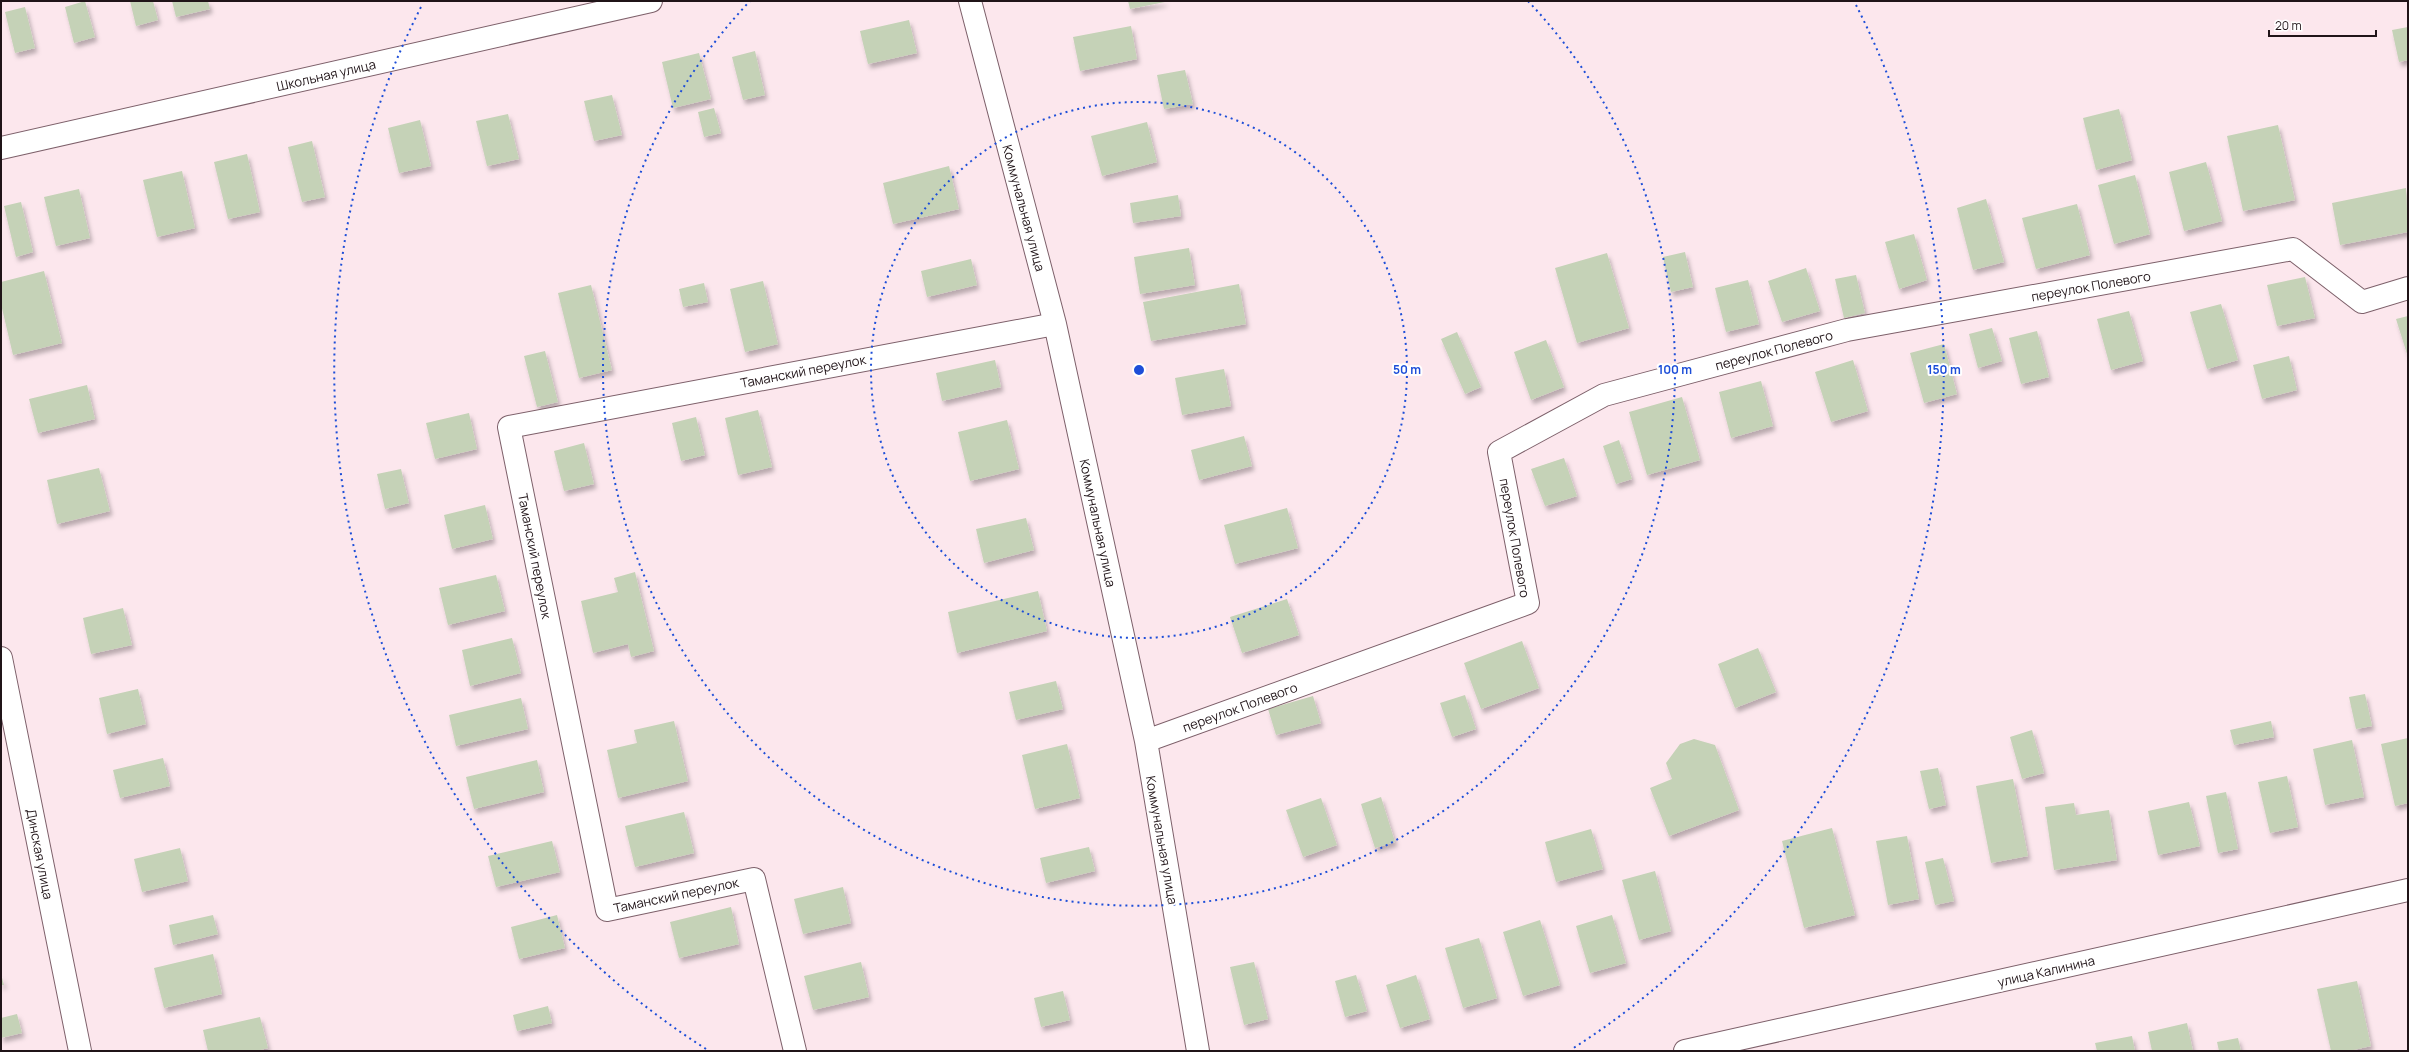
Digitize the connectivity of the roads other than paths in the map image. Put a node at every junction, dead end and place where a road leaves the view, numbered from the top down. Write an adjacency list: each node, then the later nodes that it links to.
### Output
1 (651, 1): 3 (street, Школьная улица)
2 (970, 1): 5 (street, Коммунальная улица)
3 (1, 148)
4 (2408, 288): 7 (street, переулок Полевого)
5 (1055, 324): 7 (street, Коммунальная улица); 10 (street, Таманский переулок)
6 (1, 658): 9 (street, Динская улица)
7 (1146, 741): 11 (street, Коммунальная улица)
8 (2408, 890): 12 (street, улица Калинина)
9 (80, 1051)
10 (795, 1051)
11 (1198, 1051)
12 (1685, 1051)

